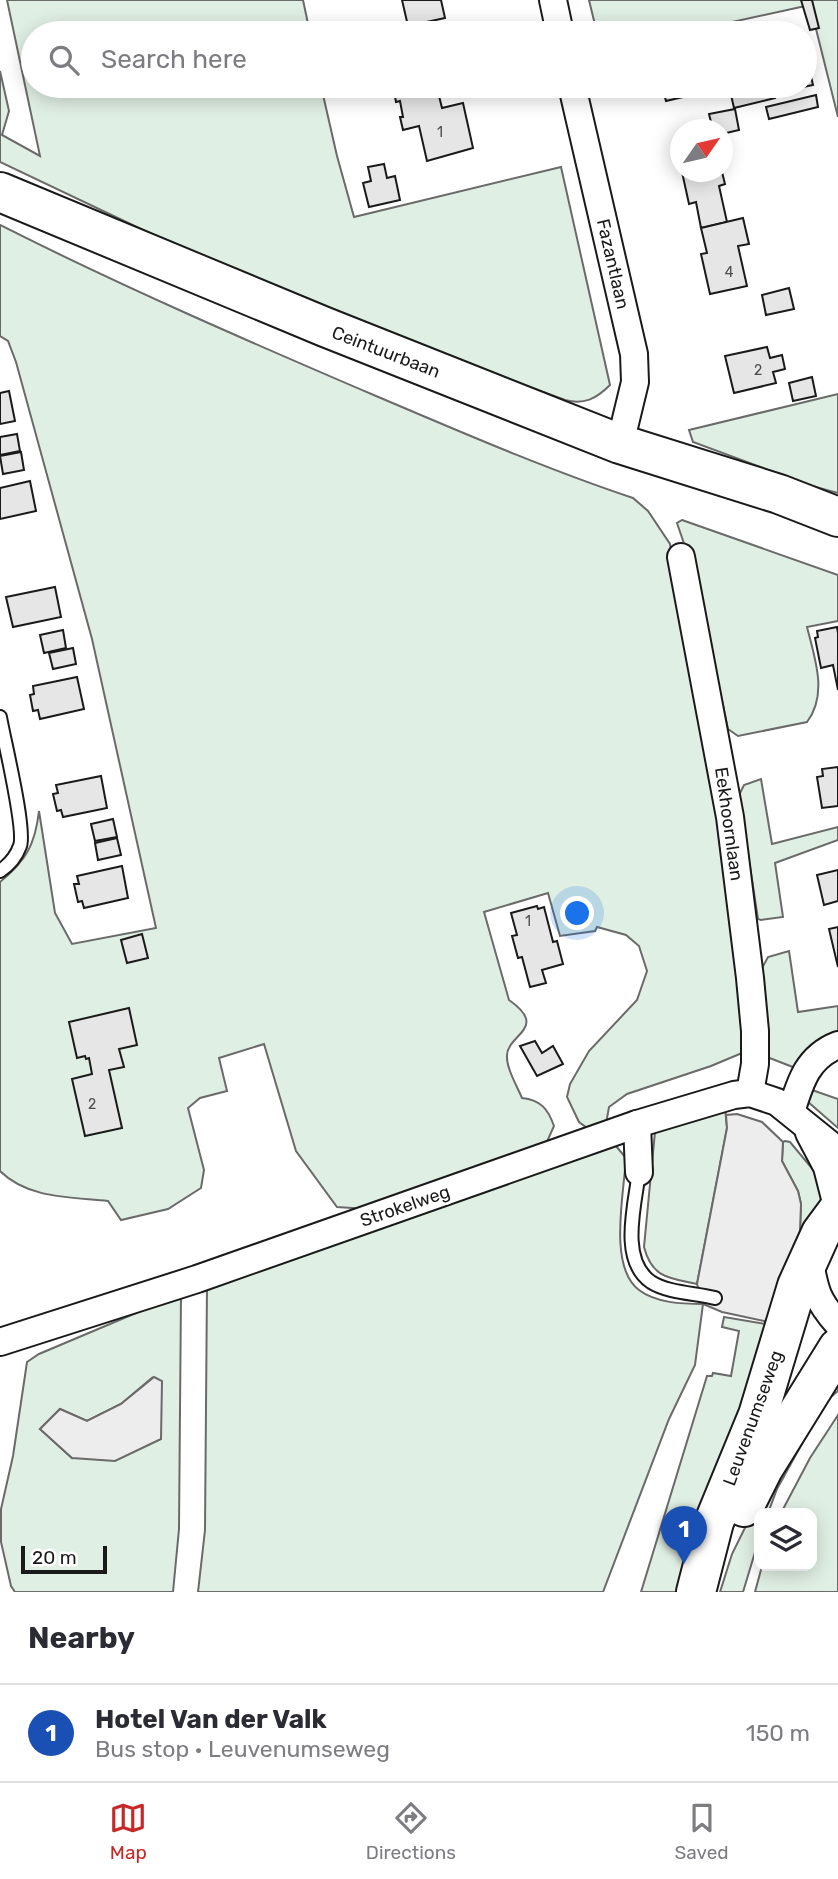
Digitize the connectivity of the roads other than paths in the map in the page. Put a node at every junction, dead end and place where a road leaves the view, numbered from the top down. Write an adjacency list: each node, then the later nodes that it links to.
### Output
1 (553, 0): 2 (street)
2 (557, 21)
3 (575, 98): 5 (street, Fazantlaan)
4 (0, 192): 5 (main road, Ceintuurbaan)
5 (620, 443): 6 (main road, Ceintuurbaan)
6 (779, 494): 7 (main road, Ceintuurbaan); 8 (main road, Ceintuurbaan)
7 (838, 503)
8 (838, 517)
9 (681, 557): 13 (street, Eekhoornlaan)
10 (0, 717): 11 (lane)
11 (0, 871)
12 (838, 1045): 14 (street)
13 (750, 1093): 14 (street); 15 (street, Strokelweg)
14 (798, 1118): 16 (street); 18 (street)
15 (637, 1124): 17 (street); 22 (street, Strokelweg)
16 (838, 1151)
17 (639, 1172): 20 (lane)
18 (838, 1210): 19 (main road, Leuvenumseweg)
19 (809, 1258): 21 (street); 24 (main road, Leuvenumseweg)
20 (715, 1298)
21 (838, 1324)
22 (0, 1342)
23 (838, 1348): 25 (main road, Leuvenumseweg)
24 (696, 1592)
25 (706, 1592)

